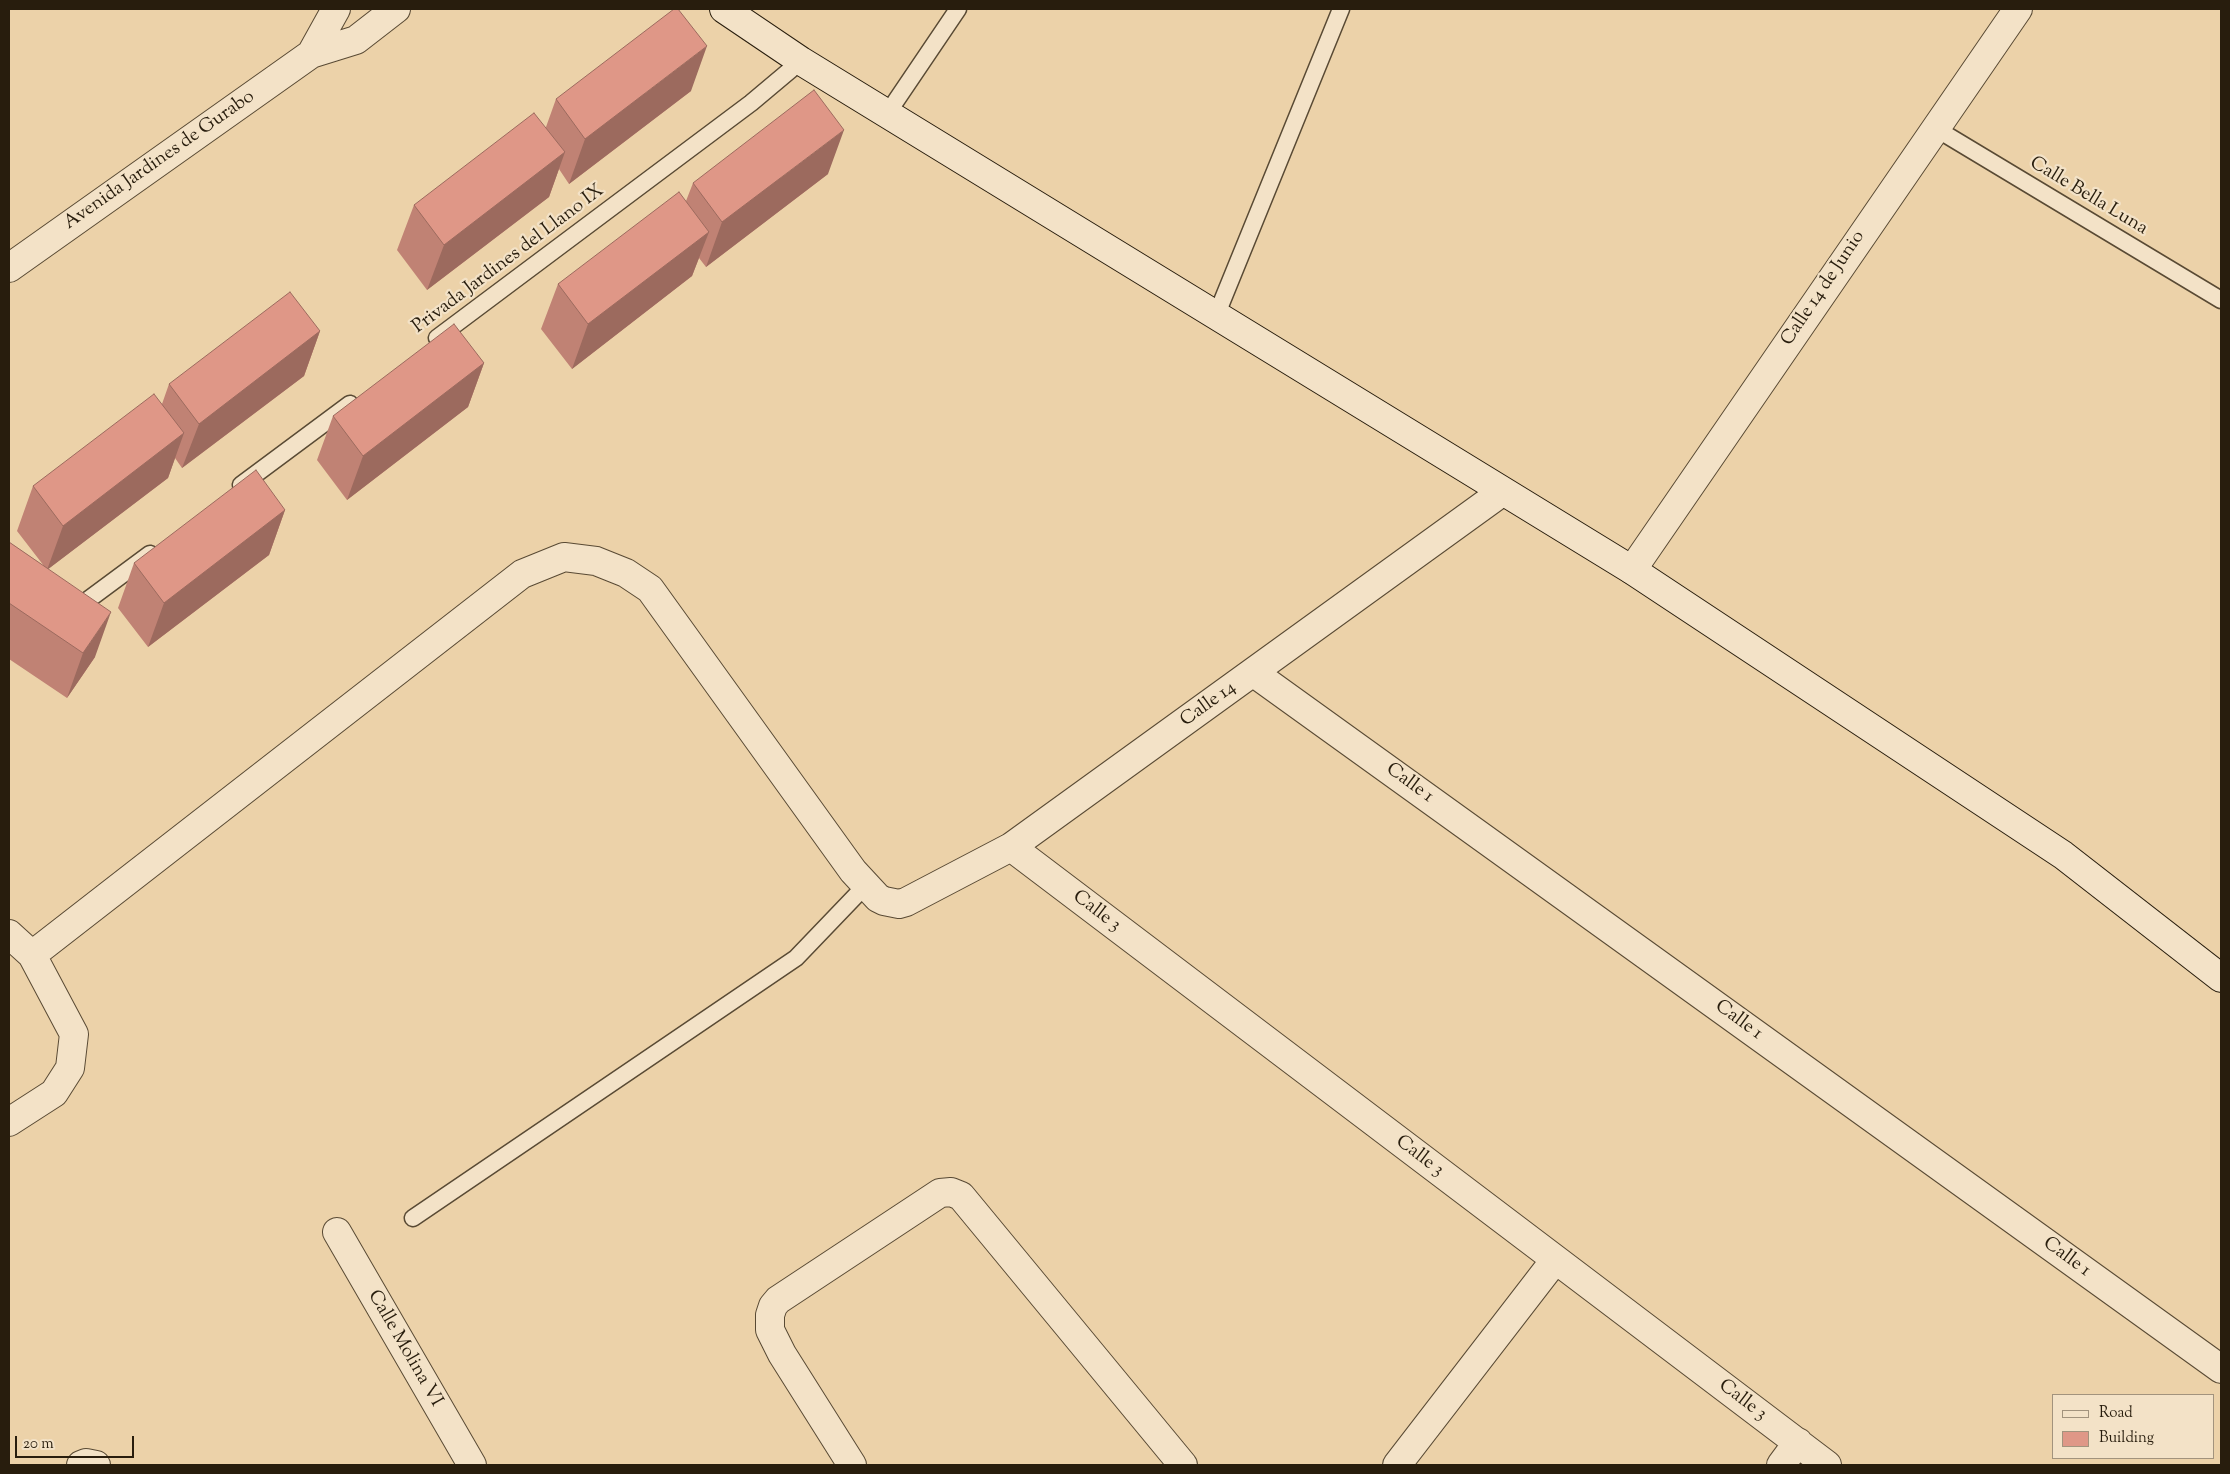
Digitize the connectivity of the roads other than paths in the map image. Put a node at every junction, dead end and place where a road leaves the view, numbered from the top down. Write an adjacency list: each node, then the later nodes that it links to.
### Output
1 (336, 9): 7 (street, Avenida Jardines de Gurabo)
2 (396, 9): 7 (street, Avenida Jardines de Gurabo)
3 (724, 9): 8 (street)
4 (958, 9): 9 (lane)
5 (1341, 9): 13 (lane)
6 (2018, 9): 10 (street, Calle 14 de Junio)
7 (311, 54): 11 (street, Avenida Jardines de Gurabo)
8 (801, 61): 9 (street); 14 (lane, Privada Jardines del Llano IX)
9 (887, 114): 13 (street)
10 (1935, 128): 12 (lane, Calle Bella Luna); 19 (street, Calle 14 de Junio)
11 (9, 268)
12 (2221, 300)
13 (1216, 316): 16 (street)
14 (426, 347)
15 (362, 394): 17 (lane)
16 (1502, 492): 19 (street); 21 (street, Calle 14)
17 (228, 495)
18 (165, 542): 20 (lane)
19 (1632, 570): 26 (street)
20 (70, 614)
21 (1254, 673): 22 (street, Calle 14); 31 (street, Calle 1)
22 (1011, 847): 23 (street, Calle 14); 30 (street, Calle 3)
23 (866, 885): 25 (street); 28 (lane)
24 (9, 934): 25 (street)
25 (32, 954): 27 (street)
26 (2221, 978)
27 (9, 1122)
28 (413, 1218)
29 (337, 1232): 35 (street, Calle Molina VI)
30 (1555, 1260): 32 (street, Calle 3); 38 (street)
31 (2221, 1369)
32 (1798, 1442): 39 (street); 40 (street, Calle 3)
33 (81, 1465): 34 (street)
34 (96, 1465)
35 (472, 1465)
36 (852, 1465): 37 (street)
37 (1182, 1465)
38 (1397, 1465)
39 (1781, 1465)
40 (1827, 1465)

